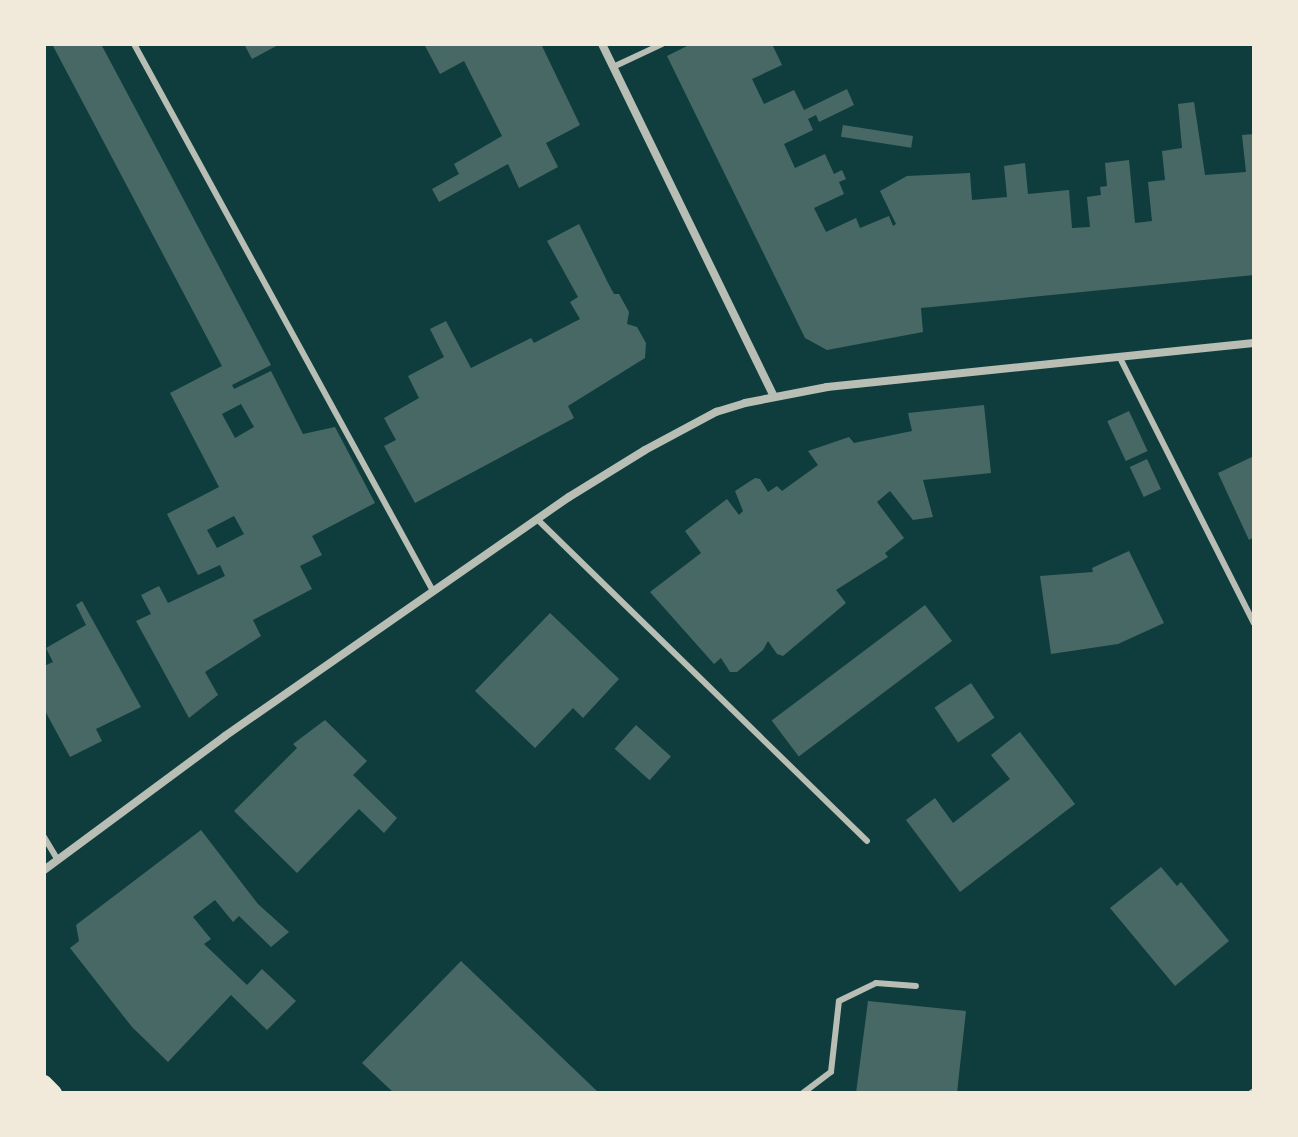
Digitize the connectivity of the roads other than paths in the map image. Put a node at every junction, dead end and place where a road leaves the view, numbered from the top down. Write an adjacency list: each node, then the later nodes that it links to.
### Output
1 (134, 44): 9 (lane)
2 (602, 44): 4 (street)
3 (662, 44): 4 (lane)
4 (613, 67): 7 (street)
5 (1254, 343): 6 (street)
6 (1120, 358): 7 (street); 10 (lane)
7 (774, 396): 8 (street)
8 (537, 519): 9 (street); 12 (lane)
9 (433, 591): 13 (street)
10 (1254, 623)
11 (44, 837): 13 (lane)
12 (867, 841)
13 (58, 860): 14 (street)
14 (44, 870)
15 (916, 986): 18 (lane)
16 (44, 1083): 17 (main road)
17 (54, 1093)
18 (803, 1093)

